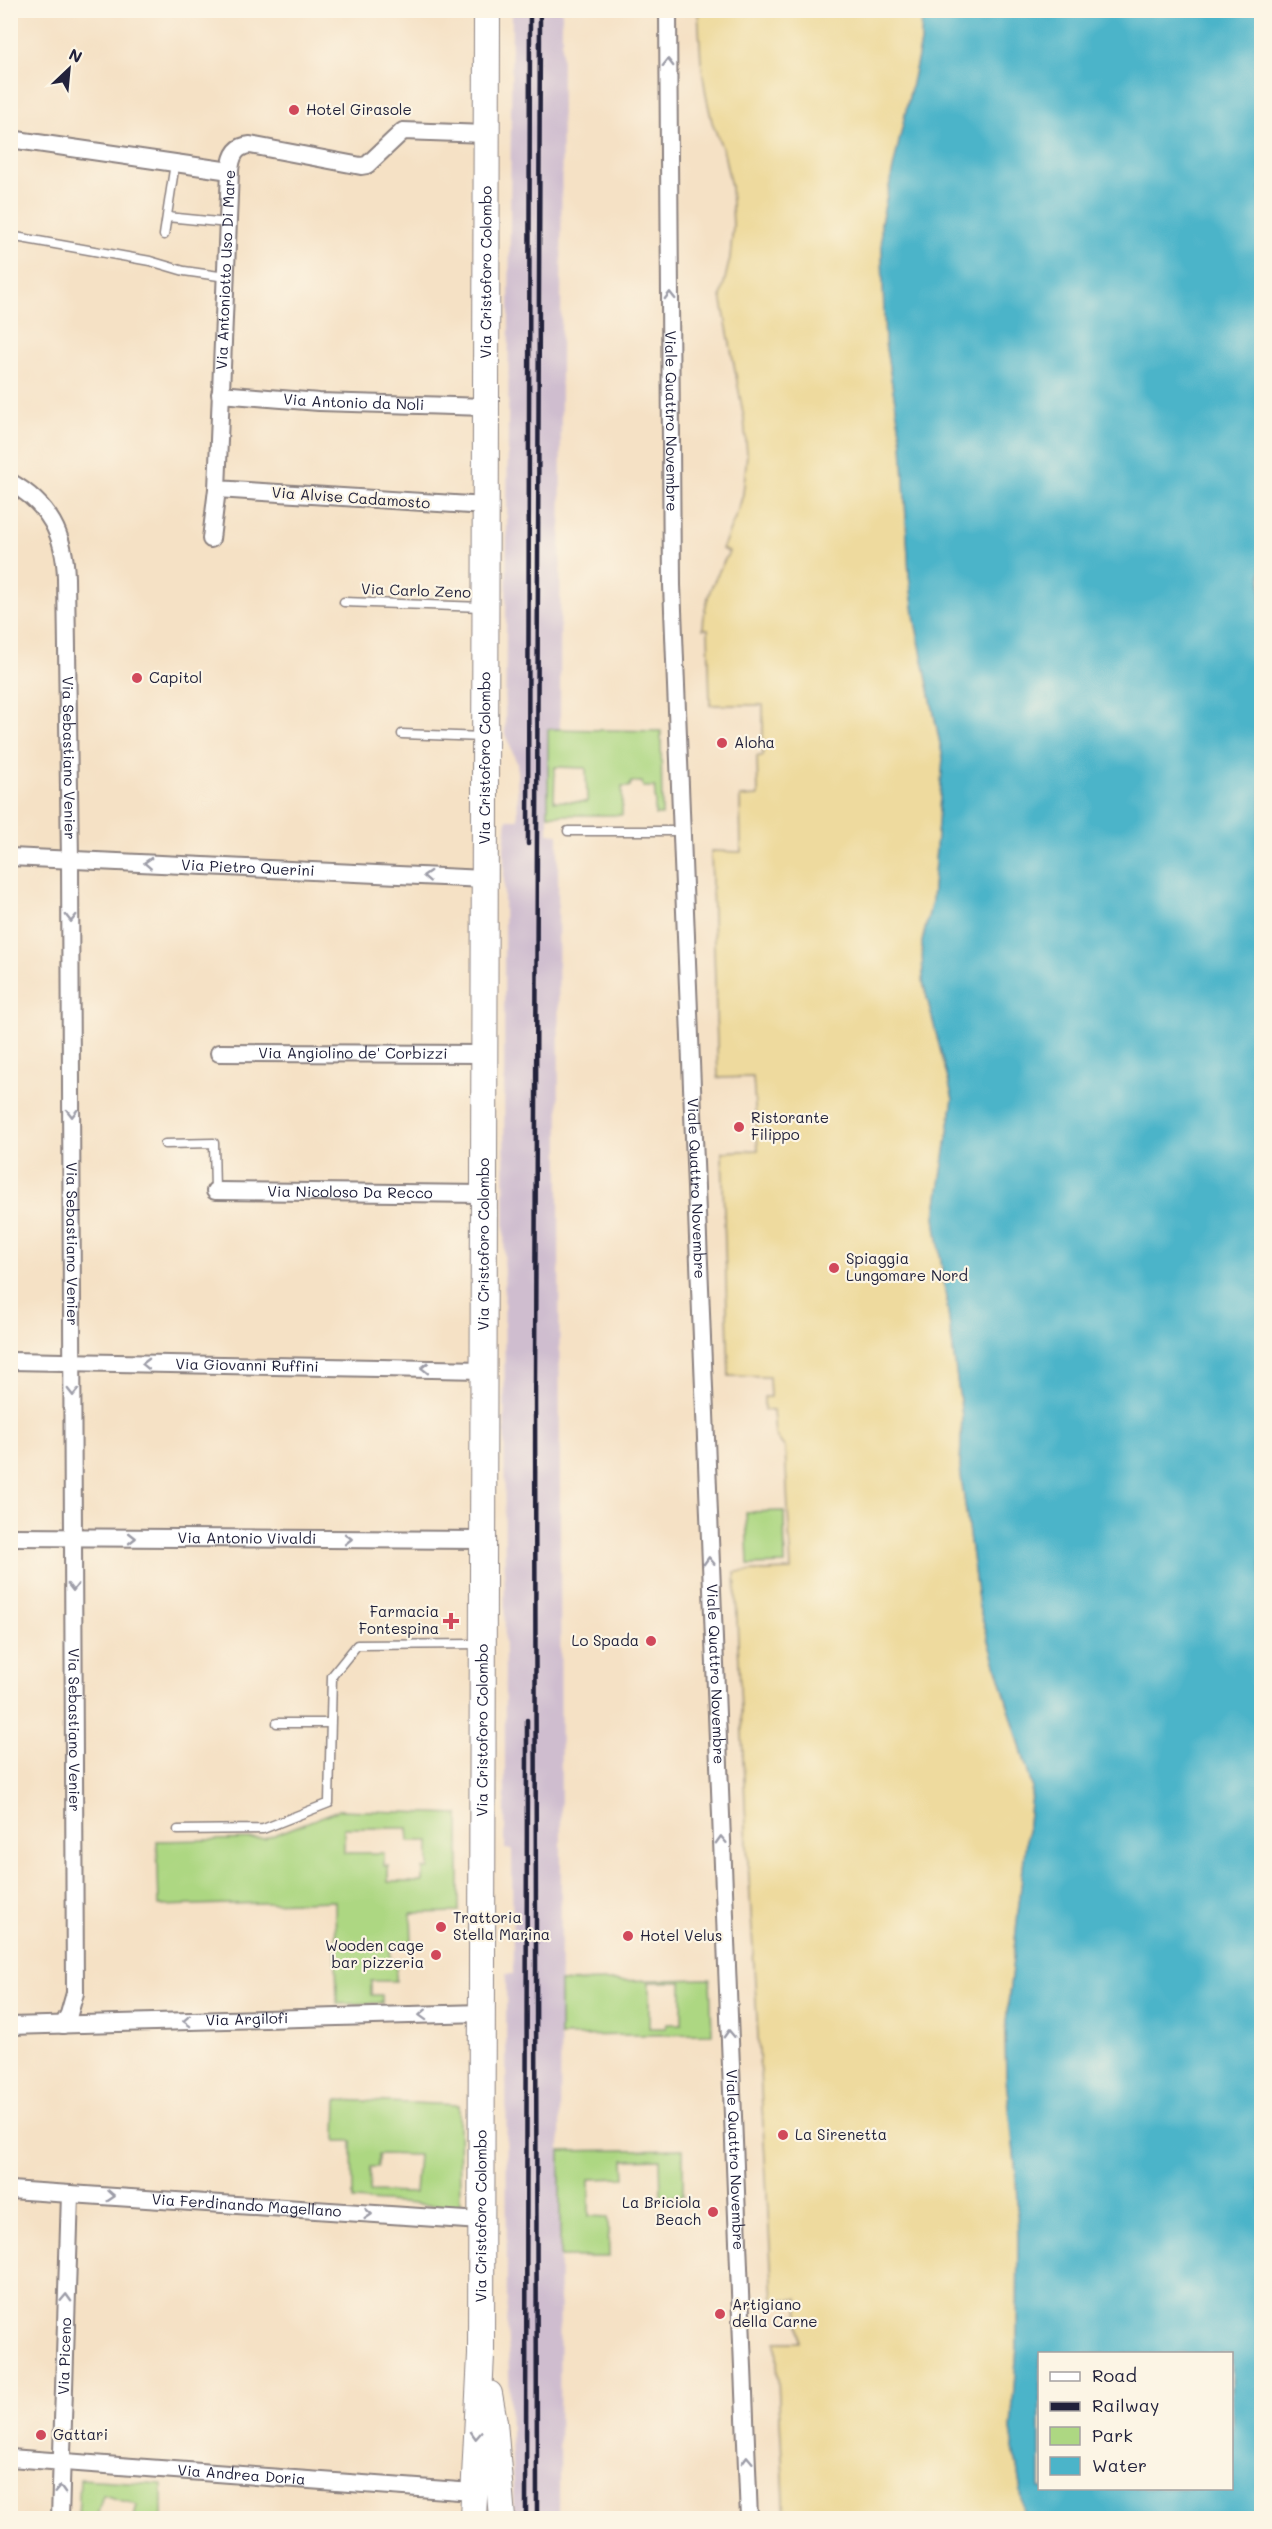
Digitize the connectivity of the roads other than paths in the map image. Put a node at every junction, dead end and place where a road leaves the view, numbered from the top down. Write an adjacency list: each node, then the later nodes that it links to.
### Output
1 (487, 10): 3 (main road, Via Cristoforo Colombo)
2 (668, 10): 23 (street, Viale Quattro Novembre, one-way to 2)
3 (486, 134): 6 (street, Via Antoniotto Uso Di Mare); 13 (main road, Via Cristoforo Colombo)
4 (10, 139): 5 (street)
5 (175, 164): 6 (street); 7 (lane)
6 (230, 171): 8 (street, Via Antoniotto Uso Di Mare)
7 (167, 217): 8 (lane); 9 (lane)
8 (228, 223): 11 (street, Via Antoniotto Uso Di Mare)
9 (164, 235)
10 (10, 236): 11 (lane)
11 (225, 277): 12 (street, Via Antoniotto Uso Di Mare)
12 (220, 394): 13 (street, Via Antonio da Noli); 15 (street)
13 (486, 407): 16 (main road, Via Cristoforo Colombo)
14 (10, 482): 25 (street, Via Sebastiano Venier)
15 (217, 489): 16 (street, Via Alvise Cadamosto); 17 (street)
16 (486, 506): 19 (main road, Via Cristoforo Colombo)
17 (210, 539)
18 (344, 602): 19 (lane, Via Carlo Zeno)
19 (486, 607): 21 (main road, Via Cristoforo Colombo)
20 (402, 734): 21 (lane)
21 (486, 738): 26 (main road, Via Cristoforo Colombo)
22 (568, 831): 23 (lane)
23 (681, 831): 58 (street, Viale Quattro Novembre, one-way to 23)
24 (10, 857): 25 (street, Via Pietro Querini)
25 (70, 860): 26 (street, Via Pietro Querini, one-way to 25); 33 (street, Via Sebastiano Venier, one-way to 33)
26 (485, 879): 28 (main road, Via Cristoforo Colombo)
27 (219, 1053): 28 (street, Via Angiolino de' Corbizzi)
28 (485, 1054): 31 (main road, Via Cristoforo Colombo)
29 (165, 1144): 30 (lane)
30 (214, 1191): 31 (street, Via Nicoloso Da Recco)
31 (484, 1194): 34 (main road, Via Cristoforo Colombo)
32 (10, 1361): 33 (street, Via Giovanni Ruffini)
33 (73, 1362): 34 (street, Via Giovanni Ruffini, one-way to 33); 36 (street, Via Sebastiano Venier, one-way to 36)
34 (484, 1370): 37 (main road, Via Cristoforo Colombo)
35 (10, 1537): 36 (street, Via Antonio Vivaldi)
36 (73, 1538): 37 (street, Via Antonio Vivaldi, one-way to 37); 43 (street, Via Sebastiano Venier, one-way to 43)
37 (483, 1540): 38 (main road, Via Cristoforo Colombo)
38 (483, 1644): 40 (lane); 42 (main road, Via Cristoforo Colombo)
39 (277, 1723): 40 (lane)
40 (330, 1723): 41 (lane)
41 (178, 1830)
42 (482, 2013): 43 (street, Via Argilofi, one-way to 43); 47 (main road, Via Cristoforo Colombo)
43 (63, 2025): 44 (street, Via Argilofi)
44 (10, 2026)
45 (10, 2190): 46 (street, Via Ferdinando Magellano)
46 (70, 2194): 47 (street, Via Ferdinando Magellano, one-way to 47); 51 (street, Via Piceno, one-way to 46)
47 (481, 2221): 48 (main road, Via Cristoforo Colombo)
48 (481, 2355): 49 (main road, Via Cristoforo Colombo); 52 (main road, Via Cristoforo Colombo, one-way to 52)
49 (494, 2422): 56 (main road); 57 (main road, Via Cristoforo Colombo)
50 (10, 2458): 51 (street, Via Andrea Doria)
51 (62, 2462): 52 (street, Via Andrea Doria); 53 (street, Via Piceno, one-way to 51)
52 (473, 2492): 54 (main road, Via Cristoforo Colombo); 55 (main road)
53 (60, 2518)
54 (473, 2518)
55 (479, 2518)
56 (494, 2518)
57 (502, 2518)
58 (749, 2518)

